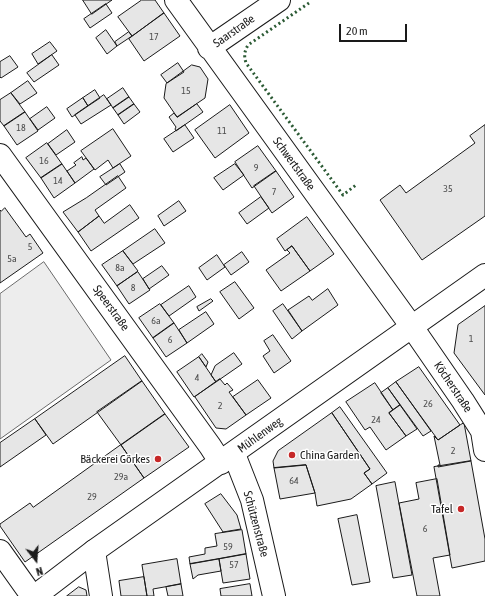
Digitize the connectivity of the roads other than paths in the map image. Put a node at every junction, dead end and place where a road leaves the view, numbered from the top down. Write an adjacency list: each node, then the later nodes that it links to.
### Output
1 (176, 0): 3 (street, Schwertstraße)
2 (279, 0): 3 (street, Saarstraße)
3 (210, 48): 6 (street, Schwertstraße)
4 (0, 155): 8 (street, Speerstraße)
5 (485, 275): 6 (street, Mühlenweg)
6 (412, 327): 7 (street, Köcherstraße); 8 (street, Mühlenweg)
7 (485, 450)
8 (227, 458): 10 (street, Mühlenweg); 14 (street, Schützenstraße)
9 (0, 551): 11 (street)
10 (94, 551): 12 (street, Mühlenweg); 13 (street)
11 (32, 596)
12 (35, 596)
13 (101, 596)
14 (274, 596)

